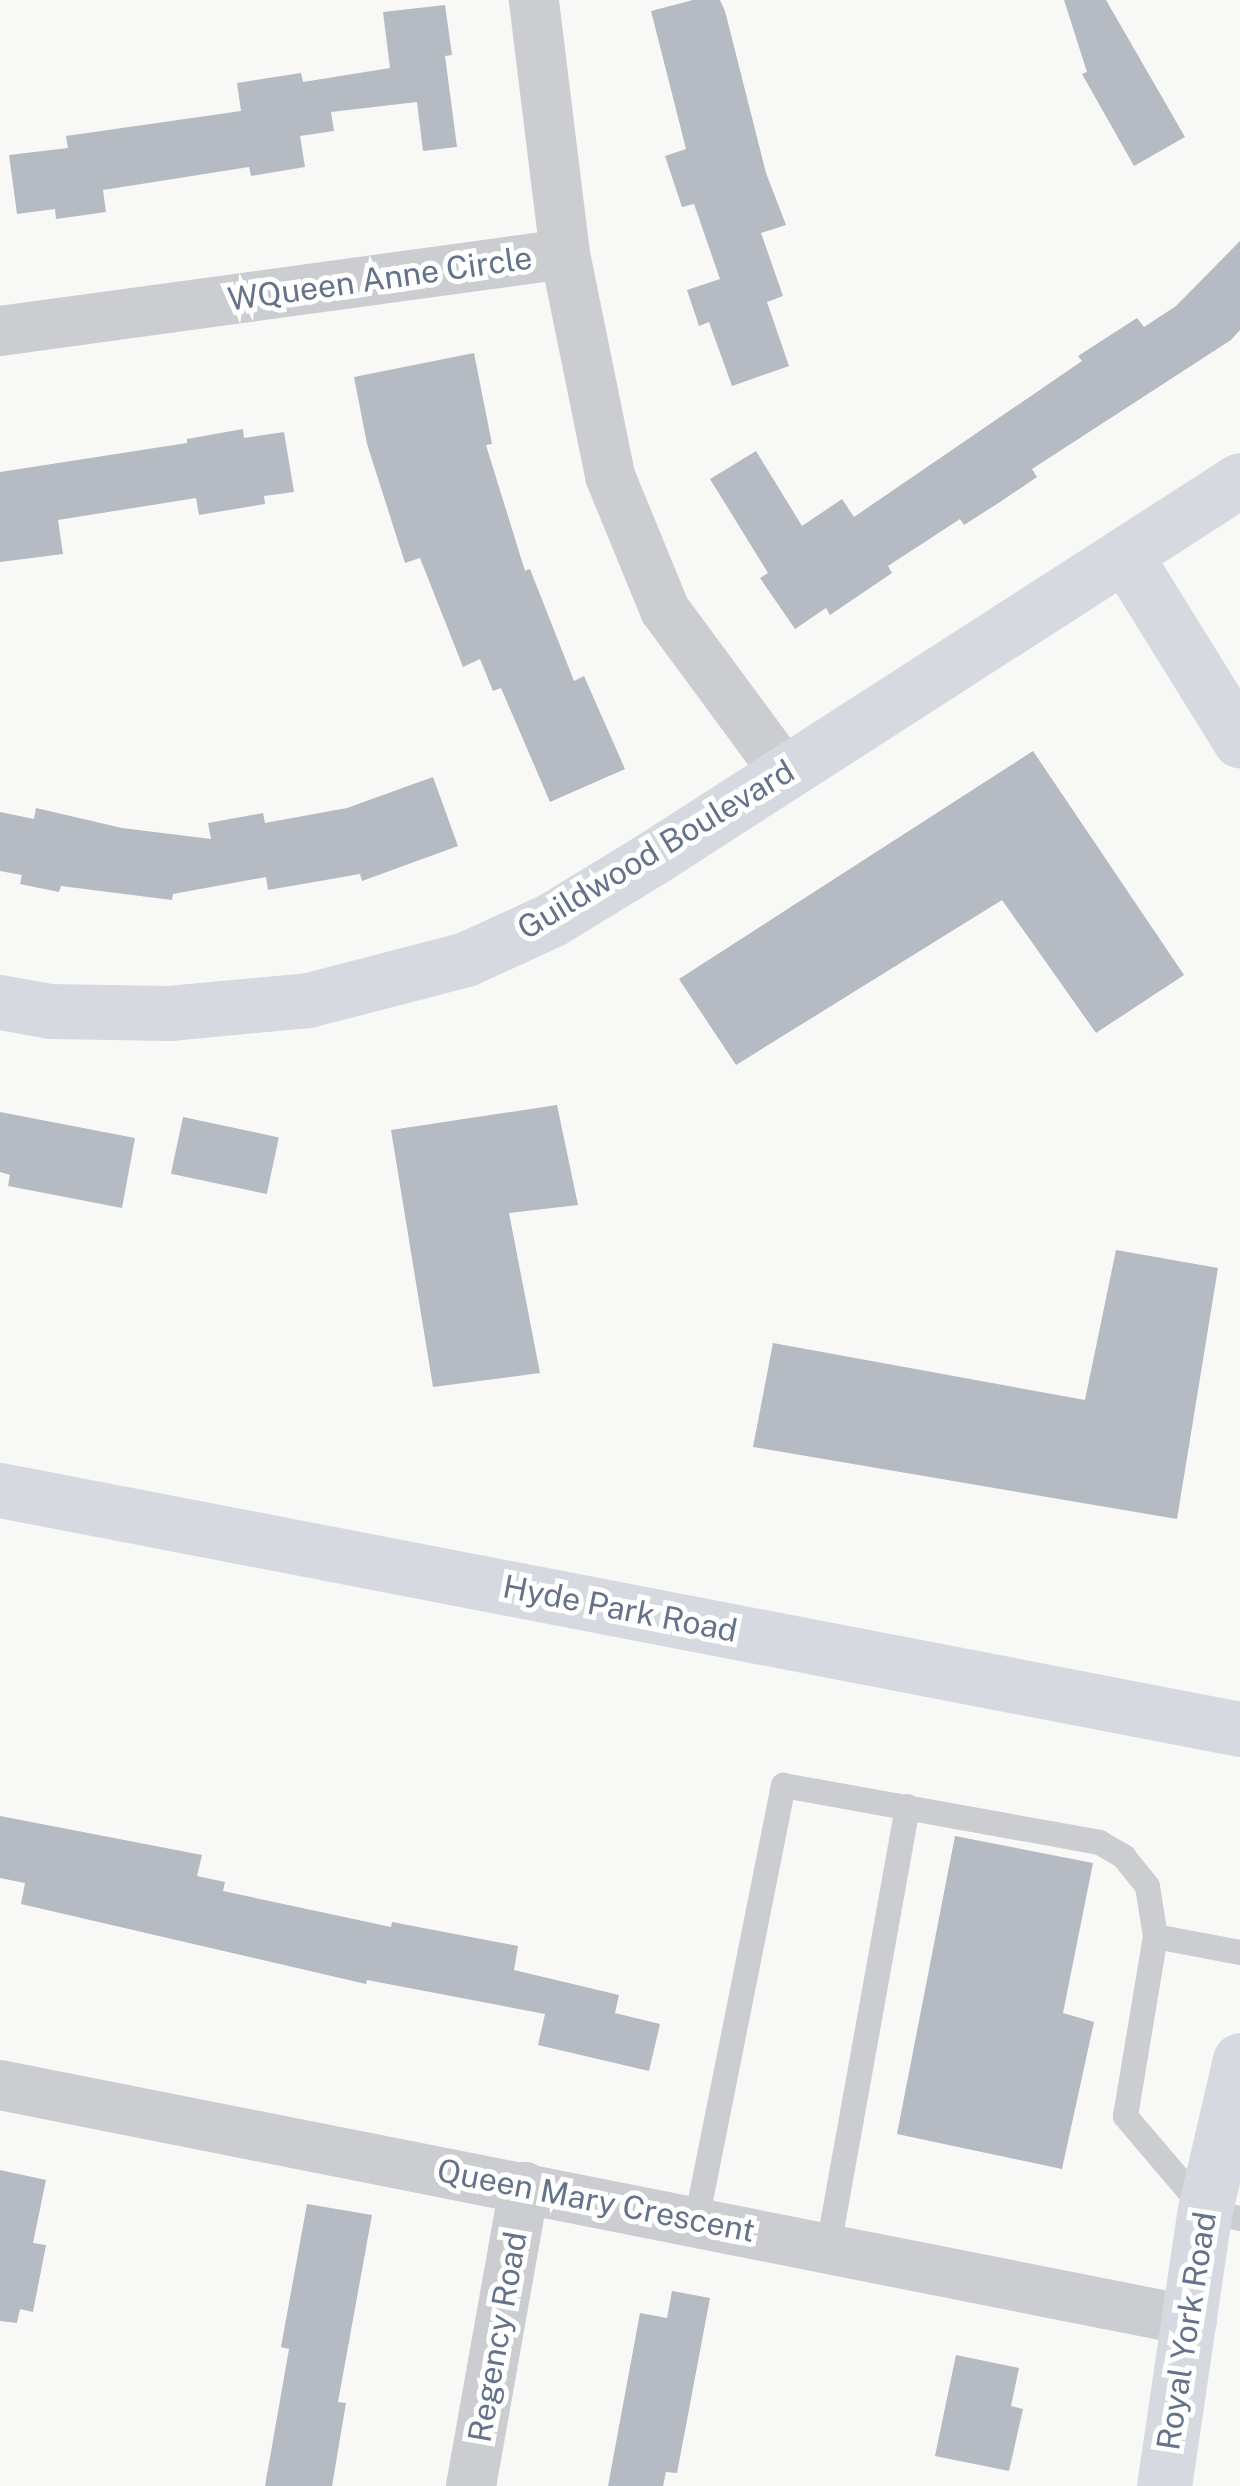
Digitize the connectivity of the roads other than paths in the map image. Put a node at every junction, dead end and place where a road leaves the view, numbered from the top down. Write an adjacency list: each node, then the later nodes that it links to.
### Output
1 (534, 0): 2 (street, WQueen Anne Circle)
2 (565, 254): 3 (street, WQueen Anne Circle); 7 (street)
3 (0, 330)
4 (1240, 480): 5 (street, Guildwood Boulevard)
5 (1126, 557): 6 (street); 7 (street, Guildwood Boulevard)
6 (1240, 741)
7 (784, 773): 8 (street, Guildwood Boulevard)
8 (0, 1002)
9 (0, 1490): 10 (street, Hyde Park Road)
10 (1240, 1729)
11 (906, 1806): 12 (lane); 18 (lane); 19 (lane)
12 (1155, 1936): 13 (lane); 17 (lane)
13 (1240, 1952)
14 (1240, 2060): 17 (street, Royal York Road)
15 (0, 2085): 16 (street, Queen Mary Crescent)
16 (524, 2187): 18 (street, Queen Mary Crescent); 21 (street, Regency Road)
17 (1222, 2214): 20 (street, Royal York Road)
18 (696, 2220): 19 (street, Queen Mary Crescent)
19 (828, 2246): 20 (street, Queen Mary Crescent)
20 (1192, 2322): 22 (street, Royal York Road)
21 (471, 2486)
22 (1164, 2486)

